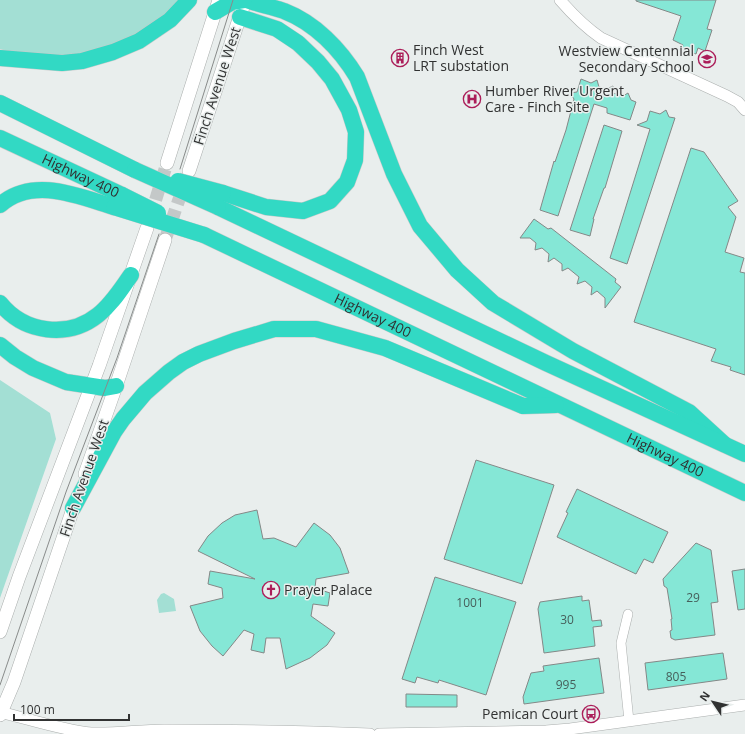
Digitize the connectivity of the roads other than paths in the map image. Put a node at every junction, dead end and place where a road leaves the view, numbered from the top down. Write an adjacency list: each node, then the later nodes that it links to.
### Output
1 (189, 0): 6 (highway)
2 (245, 0): 4 (highway); 5 (main road, Finch Avenue West); 23 (highway)
3 (560, 0): 8 (street)
4 (217, 6): 10 (main road, Finch Avenue West)
5 (240, 17): 11 (main road, Finch Avenue West); 12 (highway)
6 (0, 58)
7 (0, 104): 12 (highway, Highway 400, bridge)
8 (745, 110)
9 (0, 138): 13 (highway, Highway 400)
10 (167, 163)
11 (189, 171)
12 (220, 200): 23 (highway)
13 (118, 201): 14 (highway); 22 (highway, Highway 400, bridge)
14 (0, 205)
15 (147, 228): 17 (main road, Finch Avenue West)
16 (165, 240): 21 (main road, Finch Avenue West)
17 (131, 275): 18 (highway); 20 (main road, Finch Avenue West)
18 (0, 303)
19 (0, 345): 20 (highway)
20 (91, 385): 21 (highway); 28 (main road, Finch Avenue West)
21 (116, 386): 26 (main road, Finch Avenue West)
22 (560, 405): 25 (highway, Highway 400); 26 (highway)
23 (724, 444): 24 (highway)
24 (745, 454)
25 (745, 493)
26 (73, 508): 30 (main road, Finch Avenue West)
27 (628, 614): 31 (street)
28 (0, 632)
29 (745, 705): 31 (street)
30 (0, 713): 33 (street)
31 (629, 721): 32 (street)
32 (571, 732): 34 (street)
33 (370, 734)
34 (379, 734)

